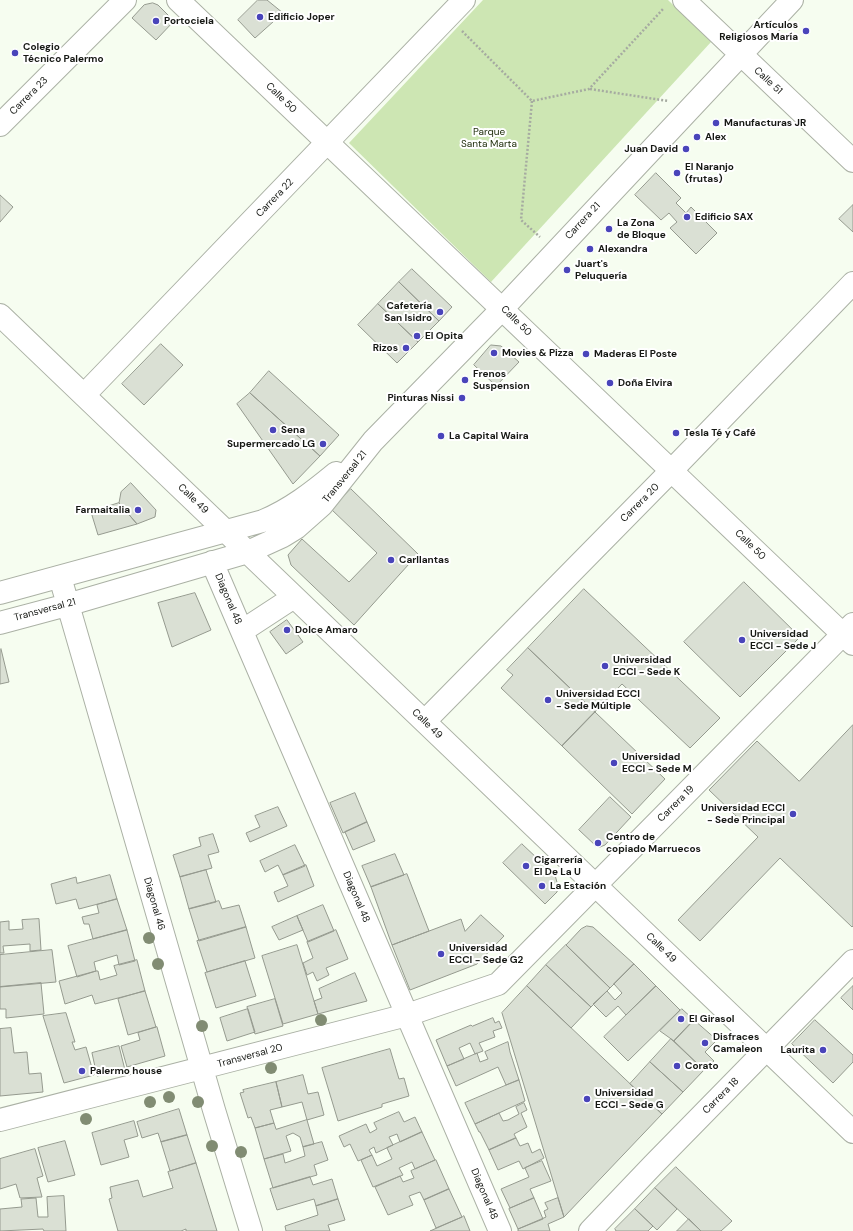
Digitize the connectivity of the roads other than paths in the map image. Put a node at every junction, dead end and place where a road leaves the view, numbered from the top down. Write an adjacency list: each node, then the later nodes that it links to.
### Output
1 (125, 0): 7 (street, Carrera 23)
2 (178, 0): 8 (street, Calle 50)
3 (464, 0): 8 (street, Carrera 22)
4 (792, 0): 6 (street, Carrera 21)
5 (675, 3): 6 (street, Calle 51)
6 (740, 54): 9 (street, Calle 51); 11 (street, Carrera 21)
7 (0, 125)
8 (328, 143): 11 (street, Calle 50); 13 (street, Carrera 22)
9 (853, 161)
10 (853, 283): 15 (street, Carrera 20)
11 (502, 308): 14 (street, Carrera 21); 15 (street, Calle 50)
12 (0, 316): 13 (street, Calle 49)
13 (84, 395): 16 (street, Calle 49)
14 (373, 442): 16 (street, Transversal 21); 17 (street, Transversal 21)
15 (672, 470): 25 (street, Calle 50); 26 (street, Carrera 20)
16 (226, 531): 17 (street, Calle 49); 19 (street, Transversal 21)
17 (248, 552): 18 (street, Transversal 21); 21 (street, Calle 49)
18 (212, 562): 22 (street, Transversal 21); 24 (street, Diagonal 48)
19 (60, 577): 20 (street, Transversal 21); 22 (street, Diagonal 46)
20 (0, 594)
21 (294, 597): 24 (street); 26 (street, Calle 49)
22 (67, 605): 23 (street, Transversal 21); 32 (street, Diagonal 46)
23 (0, 622)
24 (242, 631): 30 (street, Diagonal 48)
25 (850, 634): 27 (street, Carrera 19)
26 (424, 721): 27 (street, Calle 49)
27 (595, 885): 29 (street, Carrera 19); 31 (street, Calle 49)
28 (853, 962): 31 (street, Carrera 18)
29 (498, 984): 30 (street, Transversal 20)
30 (407, 1015): 32 (street, Transversal 20); 36 (street, Diagonal 48)
31 (767, 1050): 34 (street, Calle 49); 37 (street, Carrera 18)
32 (202, 1069): 33 (street, Transversal 20); 35 (street, Diagonal 46)
33 (0, 1120)
34 (853, 1132)
35 (251, 1231)
36 (500, 1231)
37 (590, 1231)

